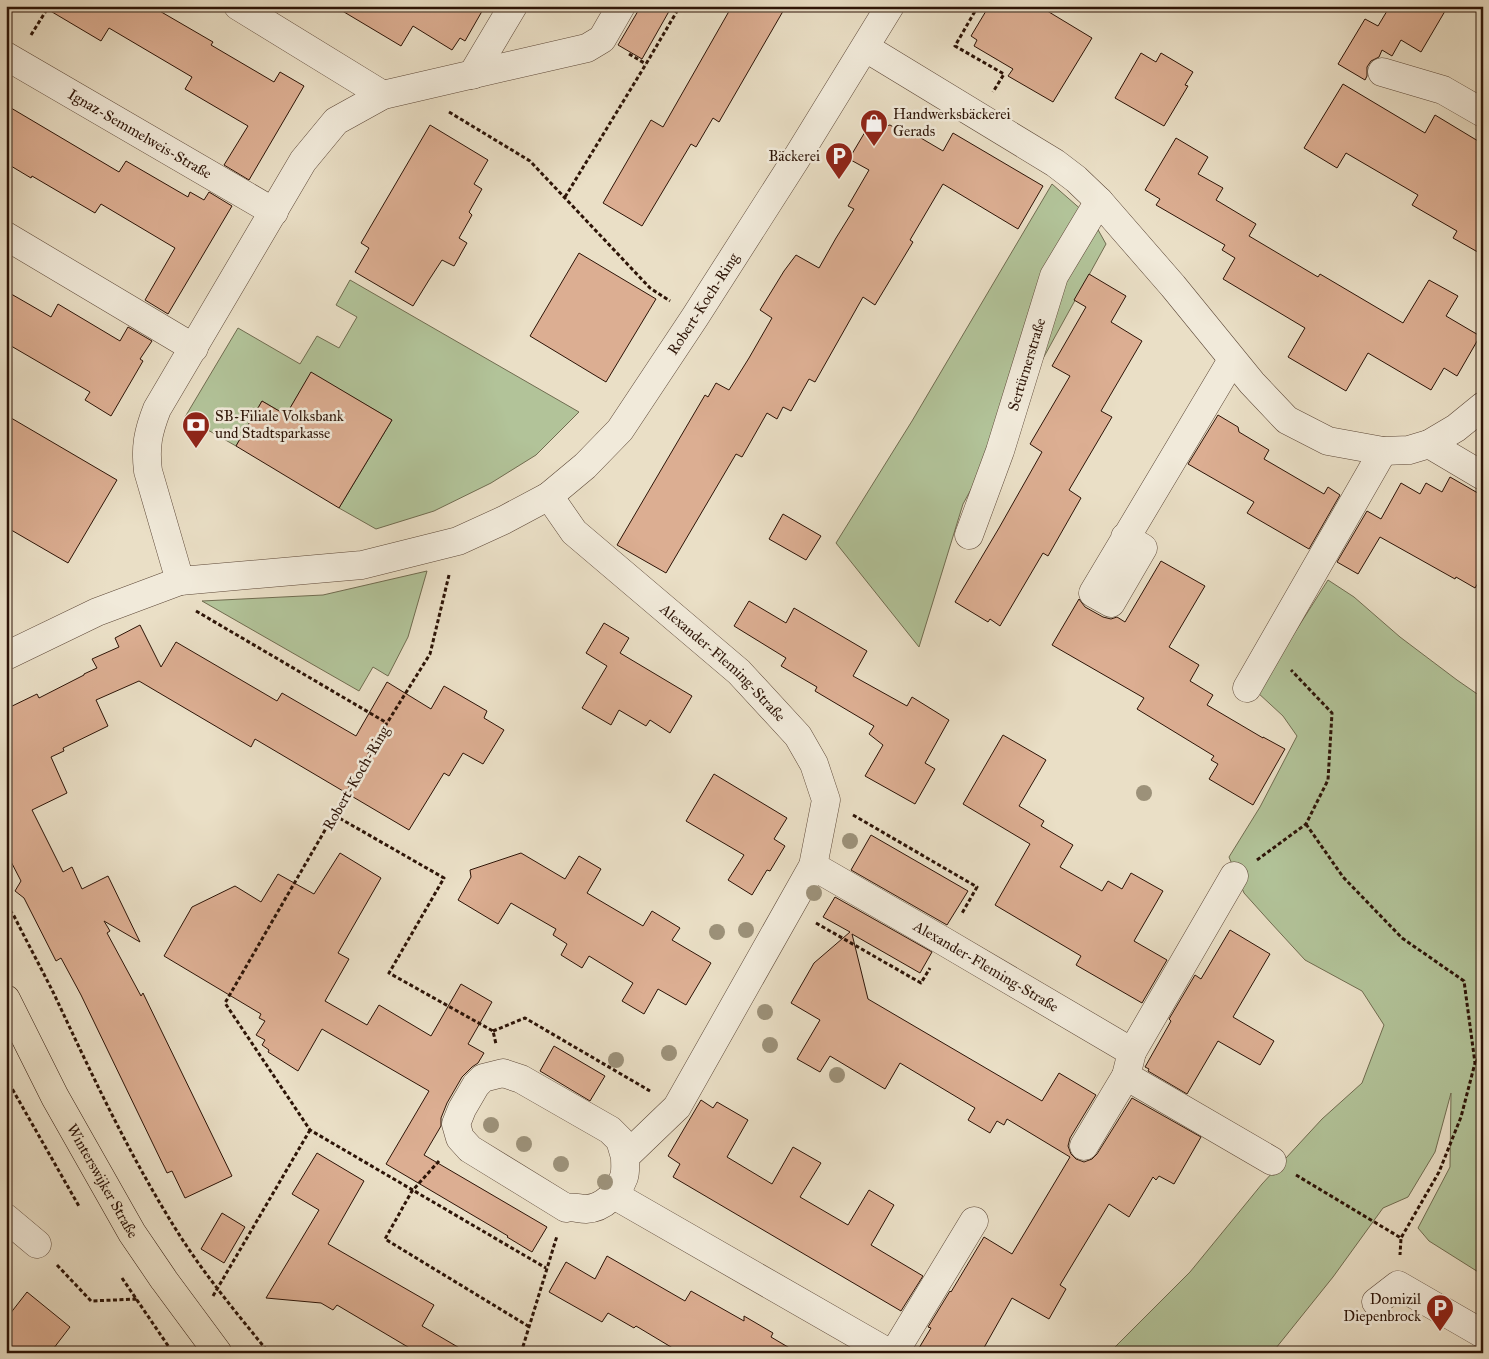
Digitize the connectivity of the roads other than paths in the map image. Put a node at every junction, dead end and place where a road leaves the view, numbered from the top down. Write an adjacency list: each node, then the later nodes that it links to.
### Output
1 (238, 6): 9 (street)
2 (512, 6): 8 (street)
3 (621, 6): 8 (street)
4 (890, 6): 5 (street, Robert-Koch-Ring)
5 (866, 48): 11 (street); 20 (street, Robert-Koch-Ring)
6 (6, 56): 12 (street, Ignaz-Semmelweis-Straße)
7 (1382, 72): 10 (street)
8 (472, 75): 9 (street)
9 (383, 96): 12 (street)
10 (1483, 113)
11 (1099, 202): 15 (street); 21 (street, Sertürnerstraße)
12 (274, 212): 14 (street)
13 (6, 236): 14 (street)
14 (194, 348): 23 (street)
15 (1232, 360): 18 (street); 22 (street)
16 (1483, 406): 17 (street)
17 (1429, 444): 18 (street); 19 (street)
18 (1383, 451): 25 (street)
19 (1483, 476)
20 (549, 496): 23 (street, Robert-Koch-Ring); 26 (street, Alexander-Fleming-Straße)
21 (969, 535)
22 (1125, 537)
23 (180, 581): 24 (street, Robert-Koch-Ring)
24 (6, 656)
25 (1247, 688)
26 (814, 866): 29 (street, Alexander-Fleming-Straße); 31 (street, Alexander-Fleming-Straße)
27 (1234, 876): 29 (street)
28 (6, 999): 39 (main road, Winterswijker Straße)
29 (1129, 1064): 30 (street); 32 (street, Alexander-Fleming-Straße)
30 (1084, 1146)
31 (625, 1156): 33 (street); 33 (street)
32 (1272, 1161)
33 (614, 1195): 40 (street)
34 (6, 1218): 36 (street)
35 (974, 1221): 41 (street)
36 (37, 1244)
37 (1376, 1302): 38 (street)
38 (1483, 1334)
39 (218, 1353)
40 (889, 1353)
41 (894, 1353)

